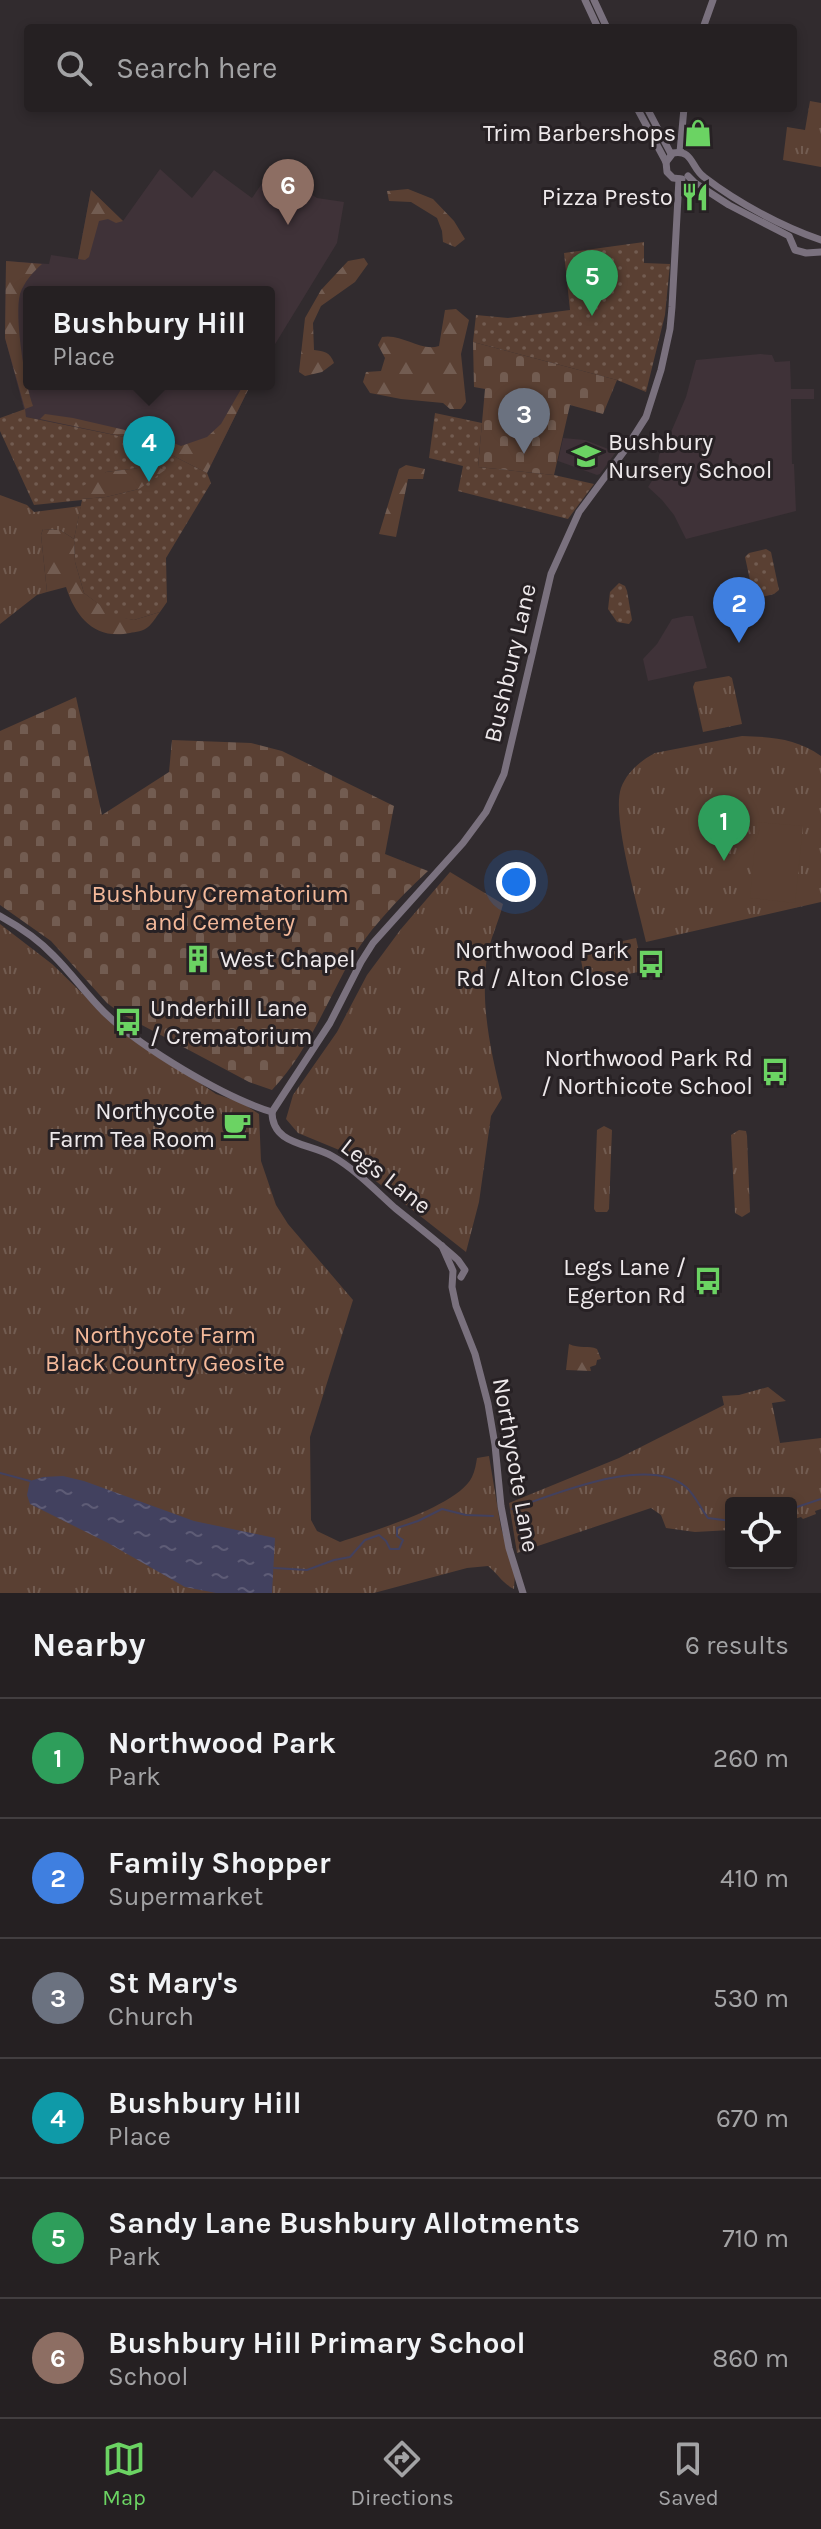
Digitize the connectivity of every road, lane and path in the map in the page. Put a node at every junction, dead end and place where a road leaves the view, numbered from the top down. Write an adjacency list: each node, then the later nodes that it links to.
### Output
1 (585, 0): 4 (street)
2 (594, 0): 5 (street)
3 (713, 0): 6 (street)
4 (596, 24)
5 (605, 24)
6 (704, 24)
7 (639, 112): 11 (street)
8 (649, 112): 11 (street)
9 (684, 112): 10 (street)
10 (680, 152): 11 (street); 12 (street)
11 (668, 158): 14 (street)
12 (693, 166): 13 (street); 15 (street)
13 (688, 176): 14 (street); 17 (street)
14 (679, 179): 20 (street, Bushbury Lane)
15 (799, 231): 16 (street); 17 (street)
16 (821, 240)
17 (792, 241): 18 (street)
18 (821, 252)
19 (0, 916): 20 (street)
20 (272, 1112): 21 (street, Legs Lane)
21 (442, 1246): 22 (street, Legs Lane); 23 (street, Legs Lane)
22 (461, 1266): 23 (street, Northycote Lane)
23 (456, 1274): 24 (street, Northycote Lane)
24 (523, 1593)

